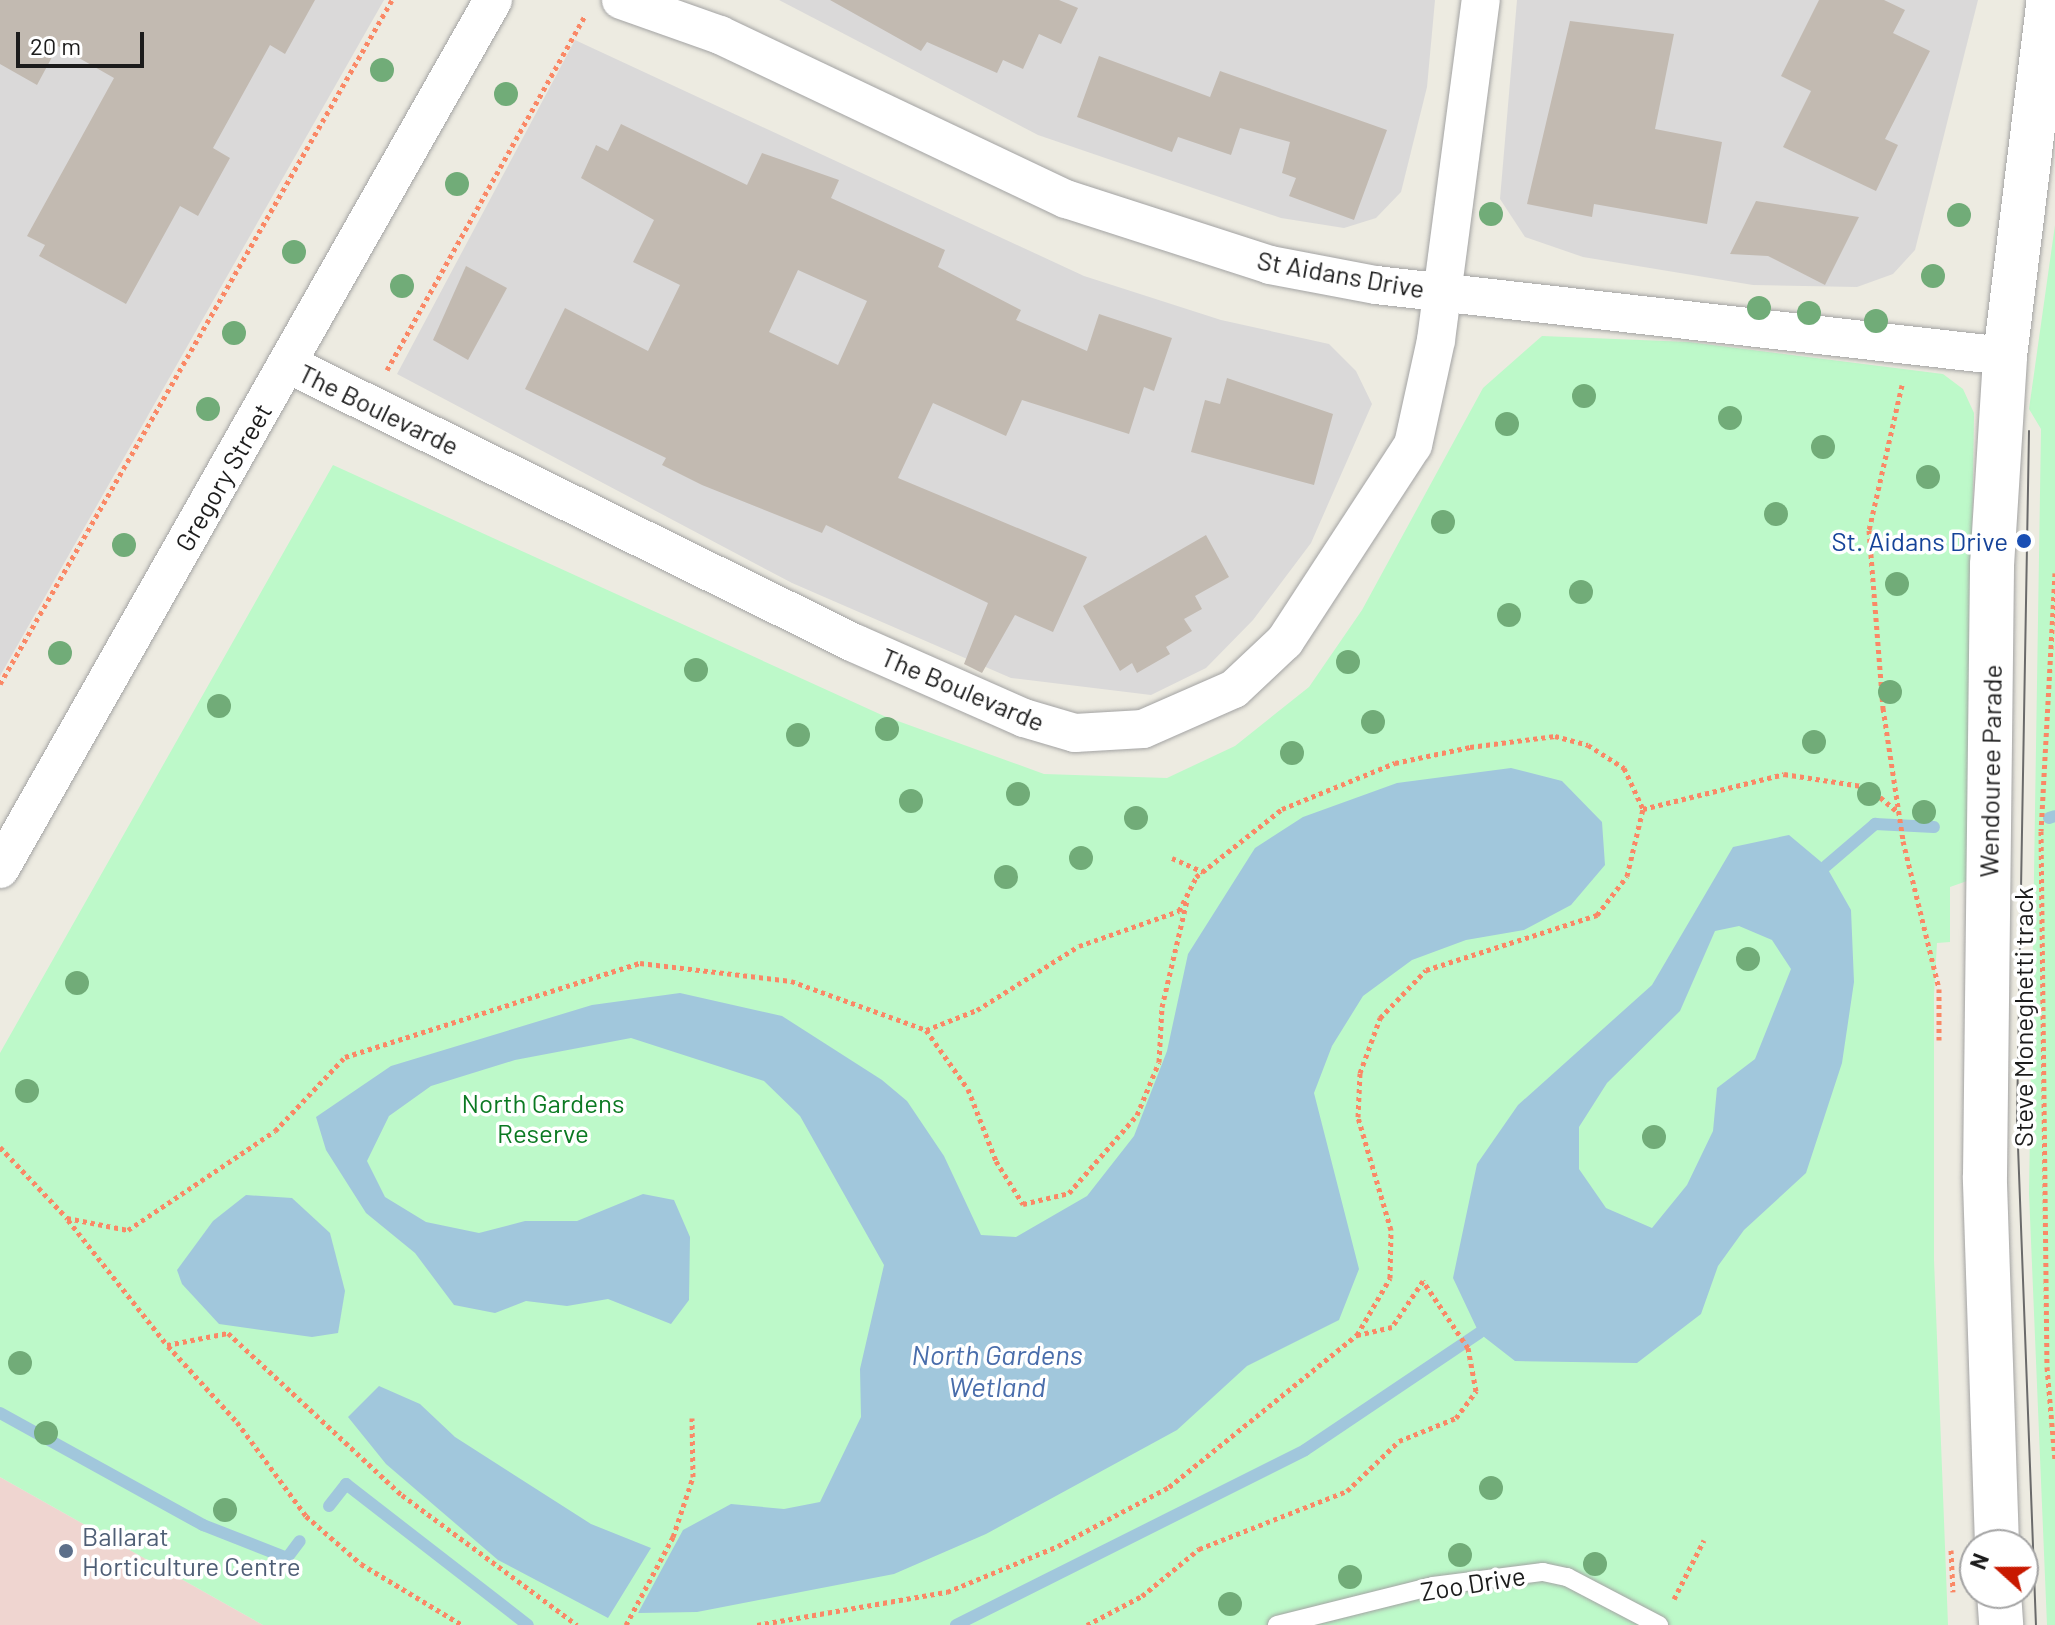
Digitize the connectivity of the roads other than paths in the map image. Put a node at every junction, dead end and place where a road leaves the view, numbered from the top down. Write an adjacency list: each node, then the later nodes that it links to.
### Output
1 (493, 0): 9 (street, Gregory Street)
2 (666, 0): 6 (street, St Aidans Drive)
3 (1481, 0): 7 (street, The Boulevarde)
4 (2049, 0): 8 (street, Wendouree Parade)
5 (606, 2): 6 (street, St Aidans Drive)
6 (720, 35): 7 (street, St Aidans Drive)
7 (1442, 291): 8 (street, St Aidans Drive); 9 (street, The Boulevarde)
8 (2005, 356): 11 (street, Wendouree Parade)
9 (288, 364): 10 (street, Gregory Street)
10 (0, 869)
11 (1996, 1529)
12 (1664, 1618): 13 (lane, Zoo Drive)
13 (1277, 1625)

